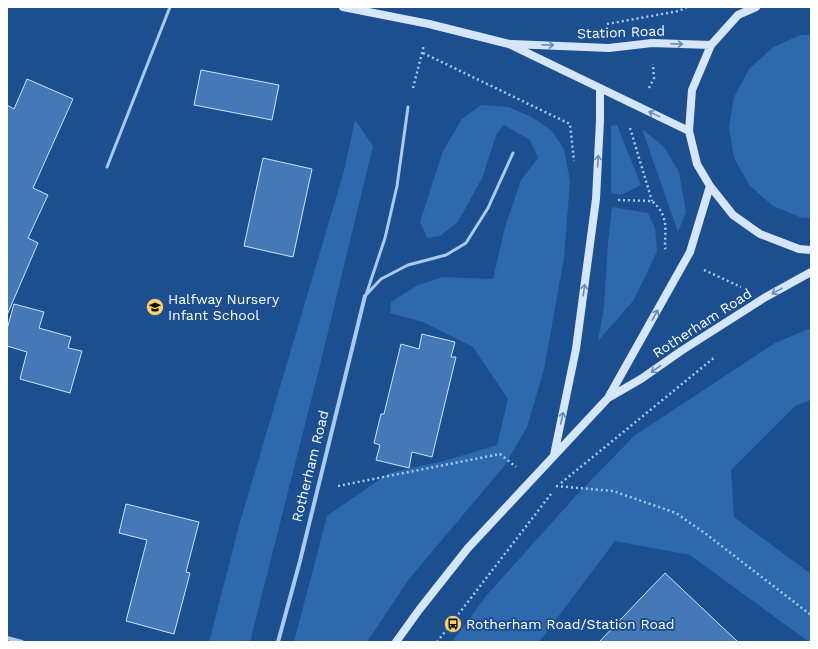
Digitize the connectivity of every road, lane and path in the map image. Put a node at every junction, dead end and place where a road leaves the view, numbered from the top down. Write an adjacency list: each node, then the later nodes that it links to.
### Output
1 (170, 7): 14 (lane)
2 (343, 7): 6 (main road, Station Road)
3 (756, 7): 7 (main road)
4 (651, 16): 5 (path)
5 (652, 43): 6 (main road, Station Road, one-way to 5); 7 (main road, Station Road, one-way to 7); 10 (path)
6 (509, 44): 8 (main road, Station Road)
7 (711, 45): 11 (main road)
8 (600, 88): 10 (main road, Station Road); 16 (main road, one-way to 8)
9 (408, 107): 13 (path); 21 (lane)
10 (641, 108): 11 (main road, Station Road, one-way to 10); 17 (path)
11 (689, 131): 15 (main road)
12 (513, 153): 21 (lane)
13 (574, 162)
14 (107, 167)
15 (710, 186): 18 (main road); 19 (main road, Rotherham Road)
16 (596, 199): 17 (path); 25 (main road, one-way to 16)
17 (652, 201): 19 (path)
18 (811, 250)
19 (685, 260): 22 (path); 24 (main road, Rotherham Road, one-way to 19)
20 (811, 272): 22 (main road, Rotherham Road, one-way to 22)
21 (365, 296): 28 (street, Rotherham Road)
22 (764, 298): 24 (main road, Rotherham Road, one-way to 24)
23 (716, 357): 27 (path)
24 (608, 398): 25 (main road, Rotherham Road)
25 (554, 456): 26 (main road, Rotherham Road)
26 (532, 479): 27 (path); 28 (path); 33 (main road, Rotherham Road)
27 (557, 486): 29 (path); 34 (path)
28 (317, 490): 32 (street, Rotherham Road)
29 (811, 615)
30 (7, 638): 31 (street)
31 (22, 642)
32 (278, 642)
33 (396, 642)
34 (437, 642)

